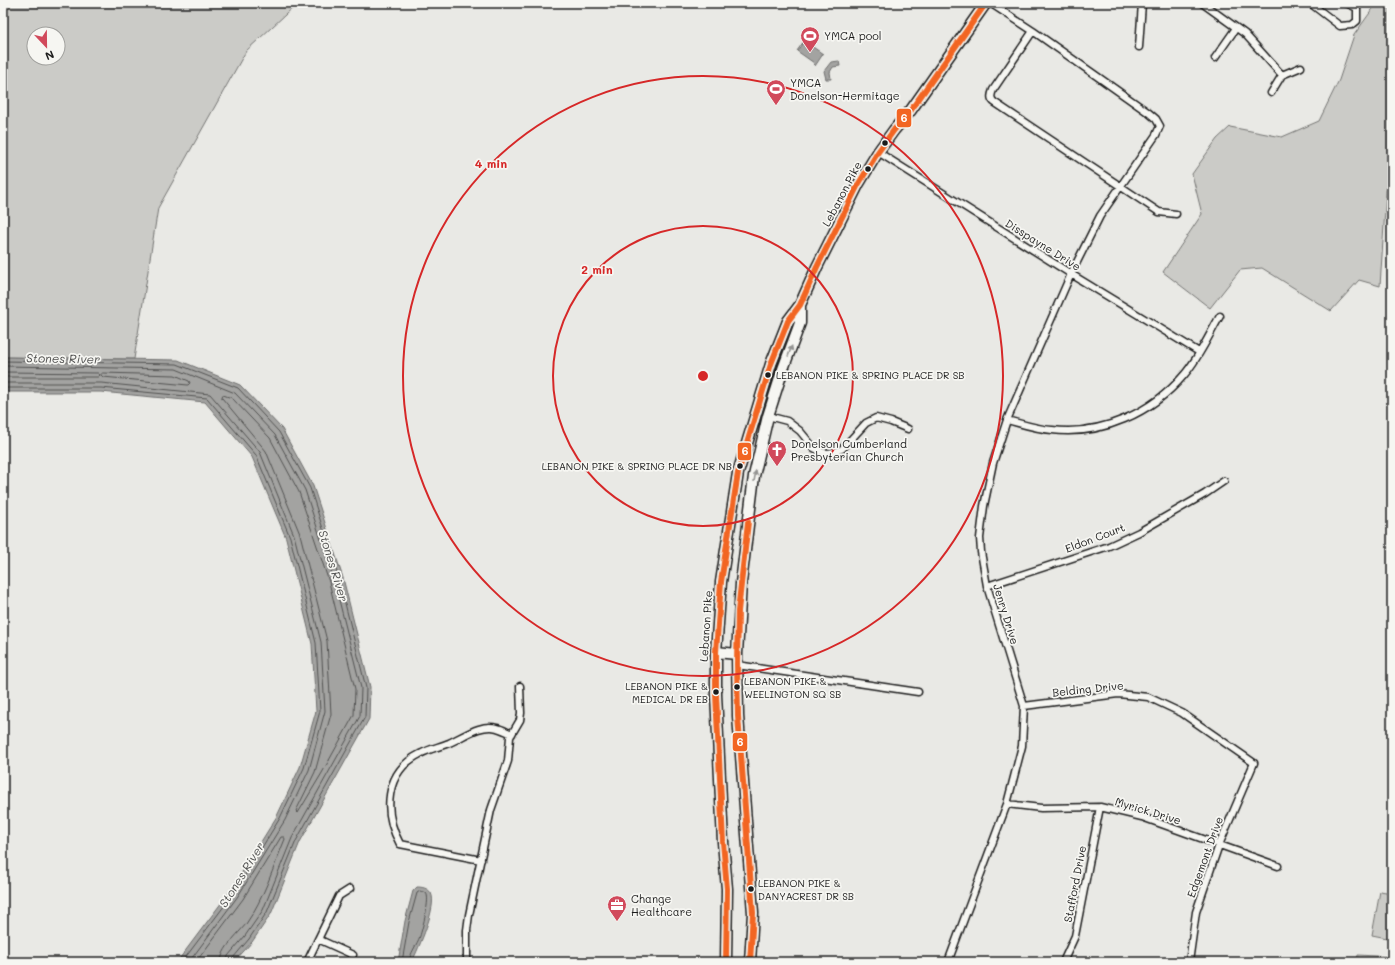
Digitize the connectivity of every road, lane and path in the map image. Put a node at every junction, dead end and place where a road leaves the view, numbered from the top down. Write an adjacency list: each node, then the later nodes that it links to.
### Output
1 (986, 3): 14 (main road, Lebanon Pike)
2 (990, 3): 8 (street)
3 (1142, 3): 9 (street)
4 (1202, 3): 7 (street)
5 (1310, 3): 6 (street)
6 (1346, 3)
7 (1236, 28): 10 (street); 12 (street)
8 (1032, 31): 15 (street, Jenry Drive); 15 (street)
9 (1139, 47)
10 (1215, 58)
11 (1301, 67): 12 (street)
12 (1282, 75): 13 (street)
13 (1271, 93)
14 (878, 152): 17 (street, Disspayne Drive); 18 (main road, Lebanon Pike)
15 (1120, 186): 16 (street); 17 (street, Jenry Drive)
16 (1176, 214)
17 (1071, 274): 20 (street, Disspayne Drive); 22 (street, Jenry Drive)
18 (800, 305): 21 (main road, Lebanon Pike, one-way to 18); 25 (main road, Lebanon Pike)
19 (1220, 316): 20 (street)
20 (1199, 352): 22 (street)
21 (768, 416): 23 (street); 26 (main road, Lebanon Pike, one-way to 21)
22 (1007, 420): 27 (street, Jenry Drive)
23 (908, 429)
24 (1224, 481): 27 (street, Eldon Court)
25 (735, 497): 26 (main road); 28 (main road, Lebanon Pike)
26 (751, 500): 29 (main road, Lebanon Pike)
27 (987, 586): 33 (street, Jenry Drive)
28 (716, 652): 29 (main road); 46 (main road, Lebanon Pike)
29 (737, 654): 30 (main road, Lebanon Pike)
30 (737, 665): 32 (street); 47 (main road, Lebanon Pike)
31 (520, 686): 34 (street)
32 (918, 692)
33 (1024, 706): 35 (street, Belding Drive); 36 (street, Jenry Drive)
34 (512, 734): 39 (street); 39 (street)
35 (1254, 763): 38 (street, Edgemont Drive)
36 (1007, 804): 37 (street, Myrick Drive); 48 (street, Jenry Drive)
37 (1100, 807): 38 (street, Myrick Drive); 49 (street, Stafford Drive)
38 (1218, 845): 40 (street, Myrick Drive); 50 (street, Edgemont Drive)
39 (481, 860): 45 (street)
40 (1278, 866)
41 (350, 889): 42 (street)
42 (318, 939): 43 (street); 44 (street)
43 (353, 955)
44 (307, 962)
45 (467, 962)
46 (726, 962)
47 (750, 962)
48 (948, 962)
49 (1063, 962)
50 (1189, 962)

